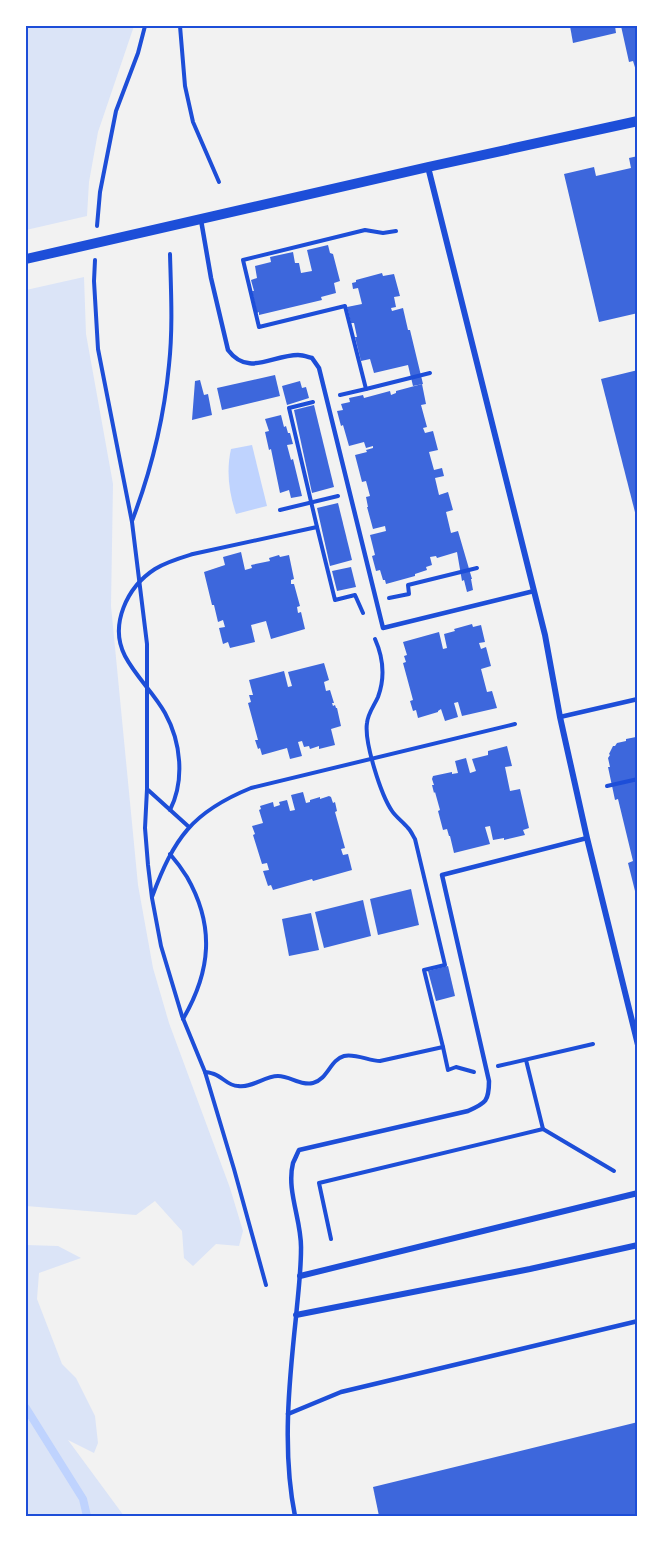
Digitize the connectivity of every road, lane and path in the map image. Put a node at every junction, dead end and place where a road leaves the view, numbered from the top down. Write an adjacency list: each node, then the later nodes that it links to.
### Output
1 (145, 26): 7 (path)
2 (180, 26): 5 (path)
3 (638, 121): 4 (street)
4 (428, 167): 6 (street); 18 (street)
5 (219, 182)
6 (201, 220): 9 (street); 13 (lane)
7 (97, 236)
8 (170, 254): 15 (path)
9 (26, 259)
10 (95, 259): 15 (path)
11 (430, 373): 12 (path)
12 (366, 389)
13 (350, 493): 14 (path); 19 (lane)
14 (280, 510)
15 (132, 522): 17 (path)
16 (477, 568): 19 (path)
17 (139, 583): 20 (path); 23 (path); 23 (path)
18 (534, 591): 19 (lane); 25 (street)
19 (376, 601): 20 (path)
20 (359, 605): 21 (path)
21 (367, 622)
22 (374, 637): 27 (path)
23 (147, 688): 30 (path); 31 (path)
24 (638, 699): 25 (lane)
25 (560, 717): 33 (street)
26 (515, 724): 27 (path)
27 (372, 759): 32 (path); 39 (path)
28 (638, 779): 29 (path)
29 (607, 786)
30 (147, 789): 31 (path); 35 (path)
31 (170, 810): 32 (path)
32 (189, 827): 34 (path)
33 (587, 838): 38 (street); 41 (lane)
34 (170, 854): 35 (path); 36 (path)
35 (152, 898): 36 (path)
36 (183, 1019): 42 (path)
37 (593, 1044): 40 (path)
38 (638, 1045)
39 (442, 1047): 41 (path); 42 (path)
40 (526, 1060): 41 (path); 43 (path)
41 (486, 1070): 48 (lane)
42 (205, 1072): 49 (path)
43 (543, 1129): 44 (path); 46 (path)
44 (614, 1171)
45 (638, 1192): 48 (street)
46 (331, 1239)
47 (638, 1245): 50 (street)
48 (300, 1276): 50 (lane)
49 (266, 1285)
50 (296, 1315): 52 (lane)
51 (638, 1321): 52 (lane)
52 (288, 1414): 53 (lane)
53 (295, 1516)

